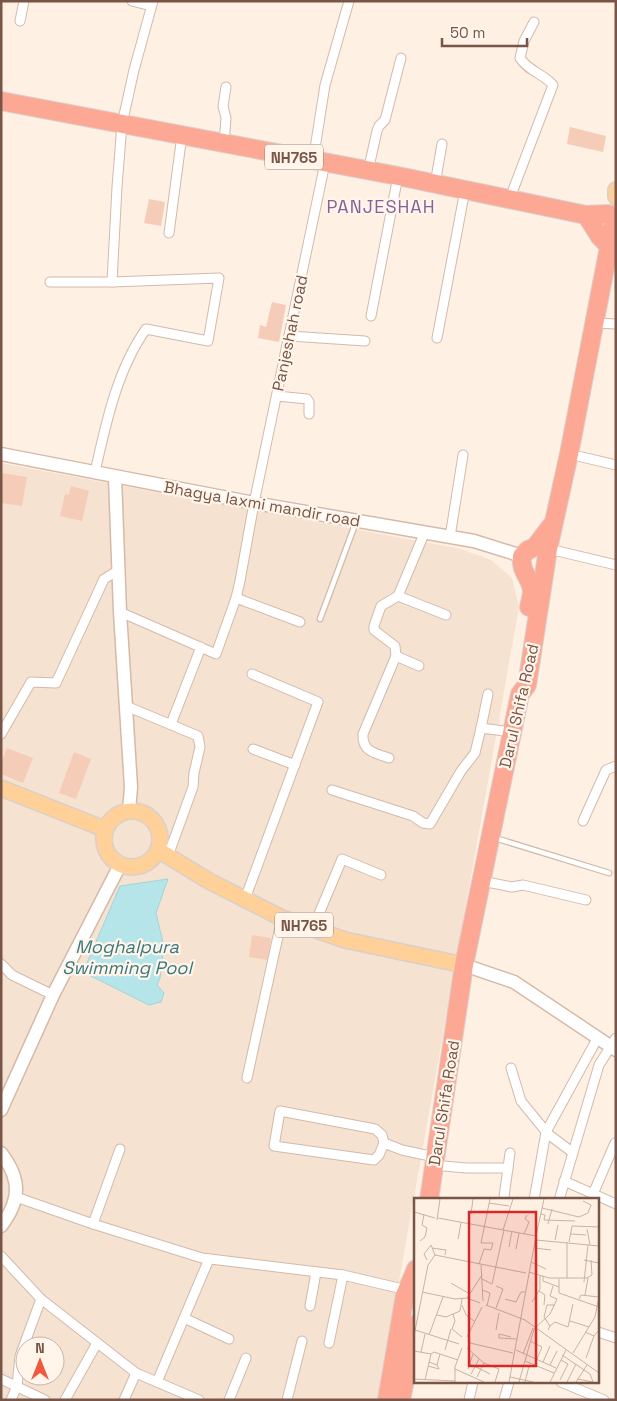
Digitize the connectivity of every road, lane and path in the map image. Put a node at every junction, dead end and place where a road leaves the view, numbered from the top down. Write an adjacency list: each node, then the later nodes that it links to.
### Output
1 (24, 1): 5 (street)
2 (132, 1): 4 (street)
3 (349, 1): 14 (street, Panjeshah road)
4 (152, 4): 10 (street)
5 (20, 21)
6 (534, 22): 21 (street)
7 (401, 58): 15 (street)
8 (226, 87): 12 (street)
9 (1, 101): 10 (highway, NH765)
10 (122, 124): 11 (highway, NH765); 27 (street)
11 (182, 135): 12 (highway, NH765); 24 (street)
12 (224, 144): 14 (highway, NH765)
13 (442, 144): 17 (street)
14 (319, 162): 15 (highway, NH765); 31 (street, Panjeshah road)
15 (368, 171): 16 (highway, NH765)
16 (398, 176): 17 (highway, NH765); 28 (street)
17 (435, 184): 18 (highway, NH765)
18 (464, 190): 21 (highway, NH765); 32 (street)
19 (616, 190): 20 (main road)
20 (616, 197)
21 (510, 198): 22 (highway, NH765)
22 (586, 215): 23 (highway, NH765); 25 (highway)
23 (616, 215): 25 (highway, NH765)
24 (169, 233)
25 (613, 249): 29 (highway, NH765)
26 (50, 282): 27 (street)
27 (112, 282): 40 (street)
28 (371, 316)
29 (594, 323): 30 (street); 37 (highway, NH765)
30 (616, 324)
31 (290, 336): 33 (street); 34 (street, Panjeshah road)
32 (437, 338)
33 (365, 341)
34 (277, 396): 35 (street); 42 (street, Panjeshah road)
35 (309, 414)
36 (1, 454): 40 (main road, Bhagya laxmi mandir road)
37 (569, 454): 39 (street); 46 (highway, NH765)
38 (463, 455): 45 (street)
39 (616, 465)
40 (95, 472): 41 (main road, Bhagya laxmi mandir road)
41 (115, 476): 42 (main road, Bhagya laxmi mandir road); 48 (main road)
42 (254, 502): 43 (main road, Bhagya laxmi mandir road); 50 (street, Panjeshah road)
43 (356, 521): 44 (main road, Bhagya laxmi mandir road); 53 (lane)
44 (424, 534): 45 (main road, Bhagya laxmi mandir road); 49 (street)
45 (450, 537): 46 (main road, Bhagya laxmi mandir road)
46 (535, 550): 47 (street); 60 (highway, Darul Shifa Road / NH765); 60 (highway, NH765)
47 (616, 565)
48 (118, 570): 51 (main road); 65 (street)
49 (398, 596): 52 (street); 56 (street)
50 (236, 598): 54 (street); 55 (street, Panjeshah road)
51 (120, 612): 55 (street); 61 (main road)
52 (446, 614)
53 (320, 619)
54 (300, 622)
55 (201, 647): 62 (street)
56 (396, 656): 57 (street); 67 (street)
57 (419, 666)
58 (252, 674): 68 (street)
59 (488, 694): 63 (street)
60 (520, 694): 64 (highway, Darul Shifa Road / NH765)
61 (126, 706): 62 (street); 72 (main road)
62 (171, 724): 76 (street)
63 (481, 728): 64 (street); 71 (street)
64 (512, 732): 75 (highway, Darul Shifa Road / NH765)
65 (1, 734)
66 (253, 749): 68 (street)
67 (389, 758)
68 (295, 765): 81 (street)
69 (616, 766): 73 (street)
70 (1, 788): 74 (main road)
71 (332, 790)
72 (130, 811): 74 (main road); 76 (main road)
73 (583, 821)
74 (105, 831): 77 (main road)
75 (491, 836): 78 (lane); 80 (highway, Darul Shifa Road / NH765)
76 (163, 853): 77 (main road); 81 (main road, NH765)
77 (120, 865): 87 (main road)
78 (609, 873)
79 (381, 875): 84 (street)
80 (482, 881): 82 (street); 86 (highway, Darul Shifa Road / NH765)
81 (245, 899): 83 (main road, NH765)
82 (586, 900)
83 (282, 918): 84 (main road, NH765); 91 (street)
84 (313, 928): 86 (main road, NH765)
85 (1, 964): 87 (street)
86 (464, 965): 88 (main road); 100 (highway, Darul Shifa Road)
87 (53, 995): 92 (main road)
88 (597, 1039): 89 (main road); 93 (street)
89 (614, 1045): 97 (street)
90 (511, 1068): 93 (street)
91 (247, 1078)
92 (1, 1110)
93 (546, 1132): 97 (street); 107 (street)
94 (384, 1144): 94 (street); 100 (street)
95 (615, 1144): 105 (street)
96 (120, 1150): 111 (street)
97 (572, 1152): 102 (street)
98 (1, 1153): 103 (main road)
99 (510, 1153): 101 (street)
100 (433, 1161): 101 (street); 106 (highway, Darul Shifa Road)
101 (508, 1168): 104 (street)
102 (564, 1181): 105 (street); 108 (street)
103 (16, 1197): 111 (street); 112 (main road)
104 (504, 1197)
105 (595, 1197)
106 (429, 1198)
107 (534, 1198)
108 (560, 1198)
109 (600, 1199): 110 (street)
110 (616, 1204)
111 (93, 1224): 114 (street)
112 (1, 1226)
113 (1, 1256): 119 (street)
114 (209, 1259): 115 (street); 121 (street)
115 (316, 1272): 117 (street); 120 (street)
116 (414, 1274): 118 (highway)
117 (343, 1276): 118 (street); 129 (street)
118 (407, 1290): 122 (highway)
119 (41, 1299): 124 (street); 128 (street)
120 (310, 1306)
121 (184, 1318): 126 (street); 133 (street)
122 (409, 1331): 146 (highway); 147 (highway)
123 (600, 1333): 125 (street)
124 (27, 1336)
125 (616, 1338)
126 (229, 1339)
127 (302, 1340): 145 (street)
128 (97, 1343): 131 (street); 141 (street)
129 (329, 1343)
130 (246, 1358): 144 (street)
131 (136, 1373): 133 (street); 142 (street)
132 (1, 1379): 137 (street)
133 (157, 1382): 143 (street)
134 (473, 1384): 148 (street)
135 (508, 1384): 149 (street)
136 (566, 1384): 150 (street)
137 (15, 1385)
138 (17, 1386): 139 (street); 140 (street)
139 (11, 1400)
140 (45, 1400)
141 (65, 1400)
142 (124, 1400)
143 (199, 1400)
144 (229, 1400)
145 (287, 1400)
146 (387, 1400)
147 (401, 1400)
148 (469, 1400)
149 (504, 1400)
150 (604, 1400)

